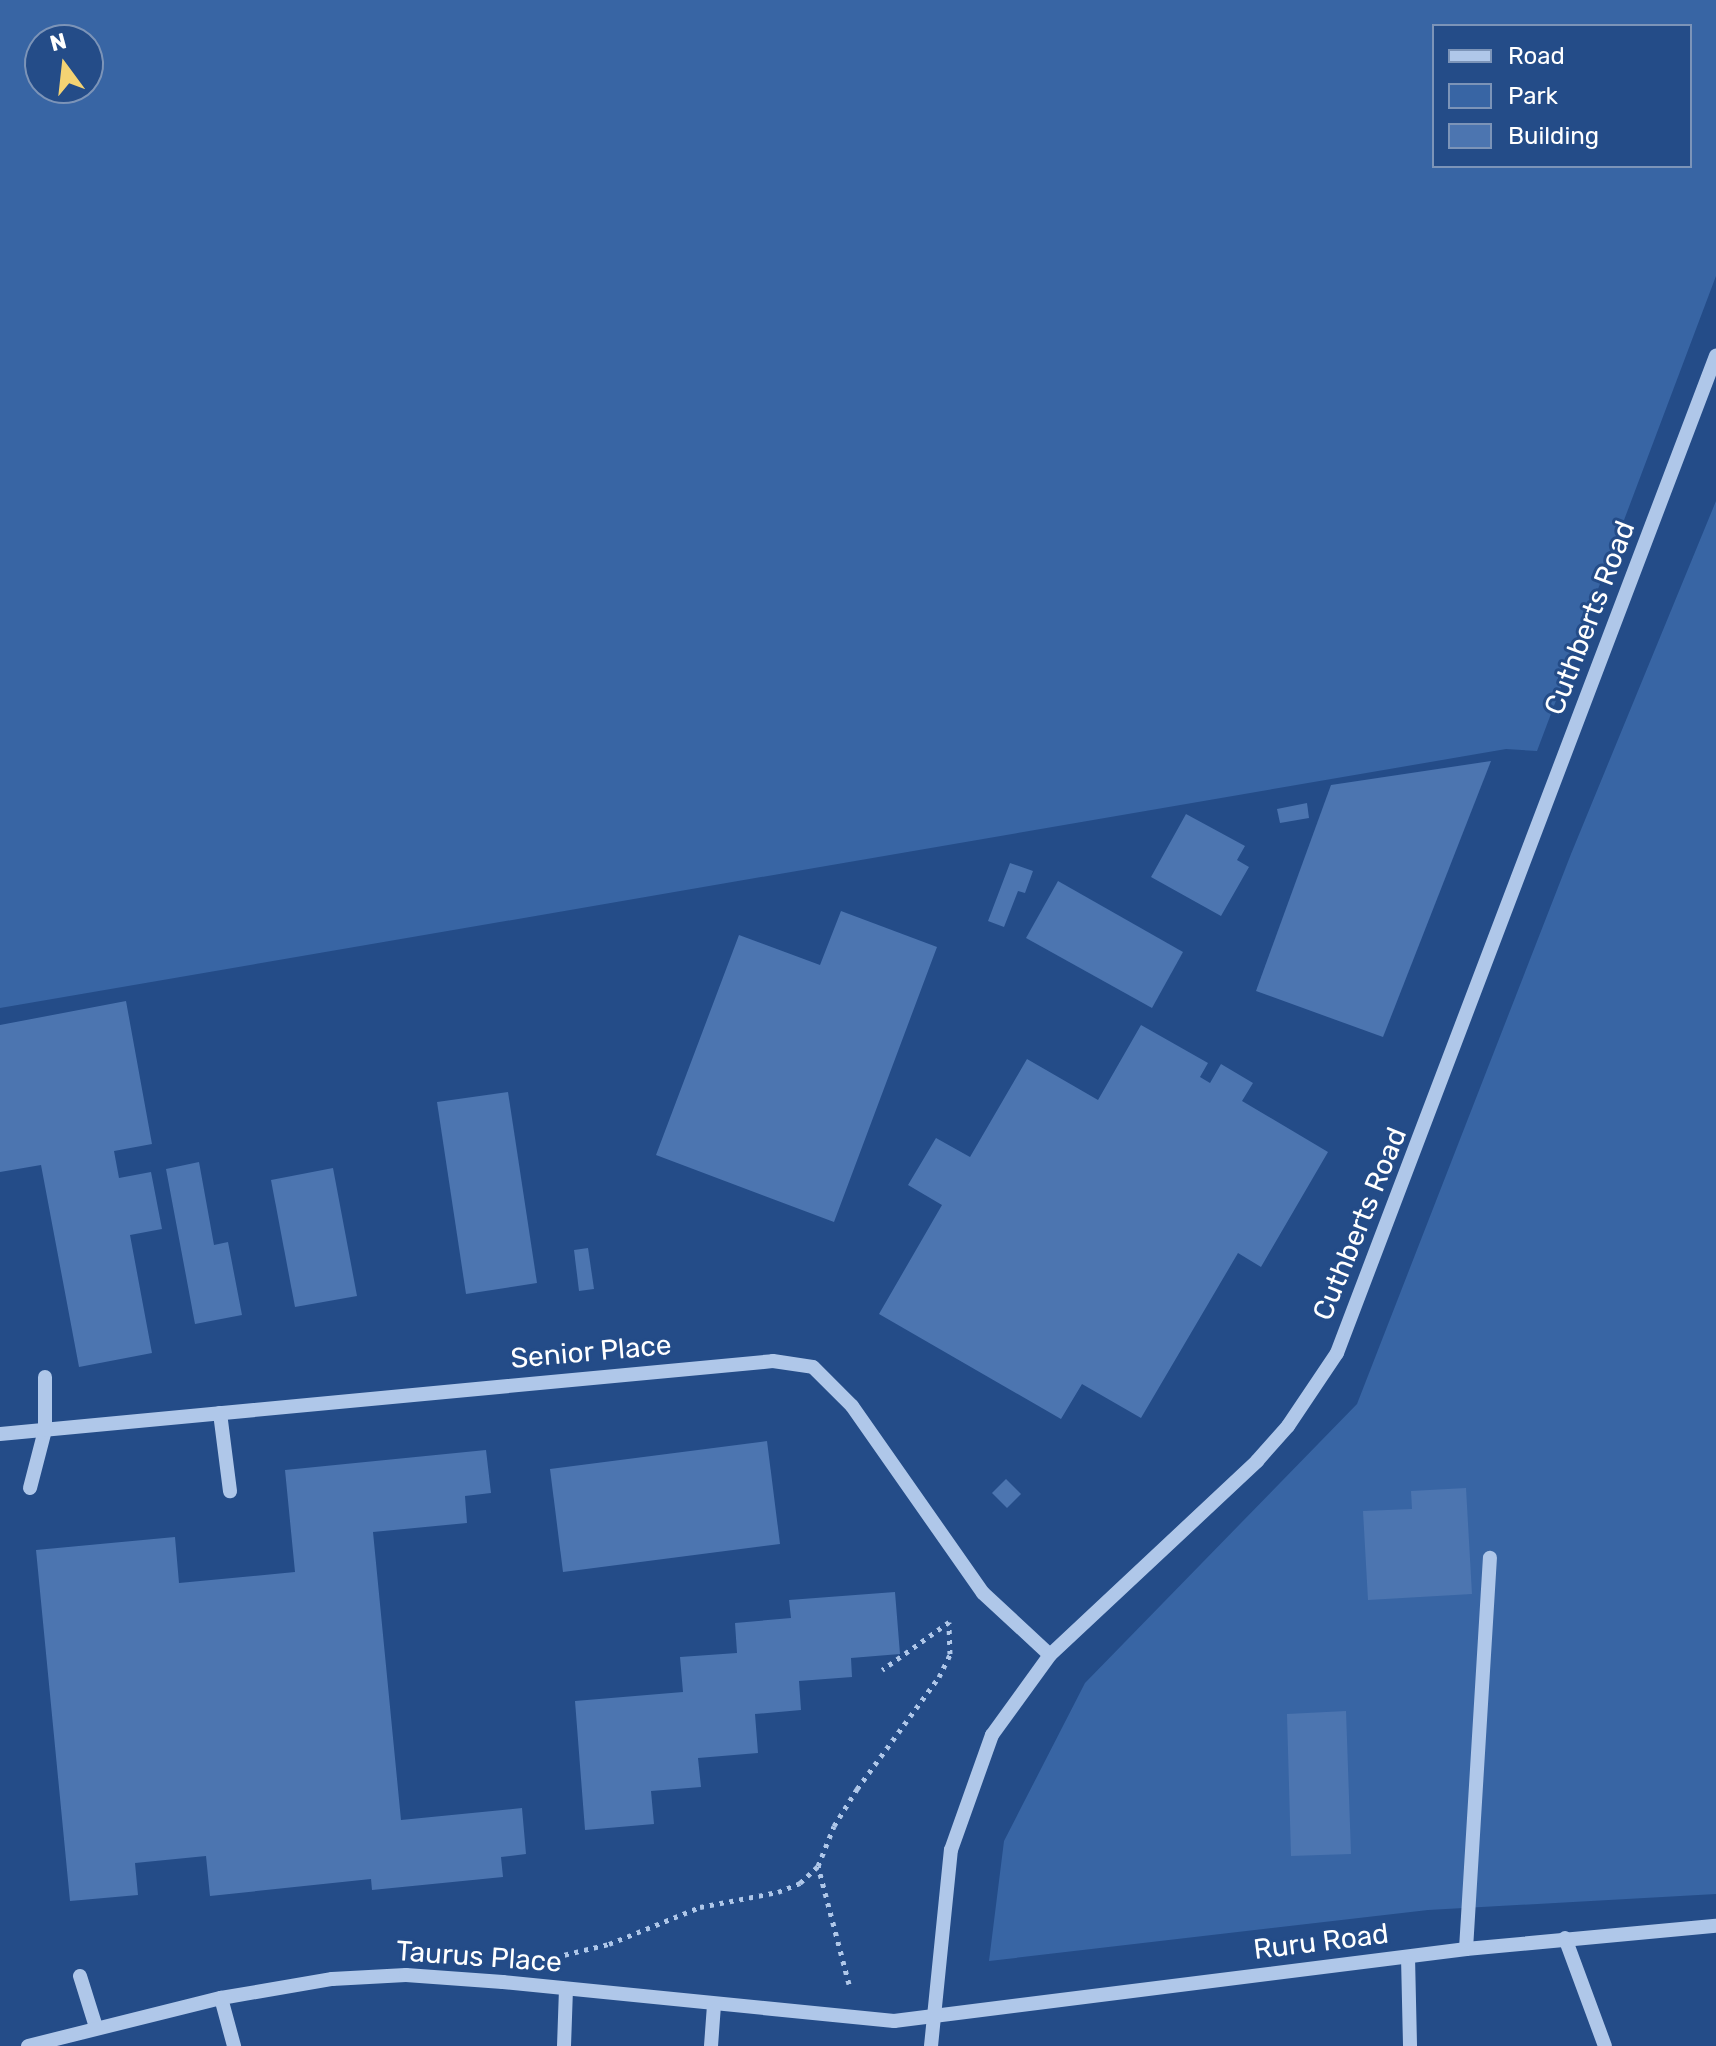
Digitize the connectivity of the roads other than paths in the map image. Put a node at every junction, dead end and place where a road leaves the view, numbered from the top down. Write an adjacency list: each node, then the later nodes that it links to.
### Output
1 (1716, 356): 9 (street, Cuthberts Road)
2 (45, 1377): 4 (street)
3 (220, 1413): 4 (street, Senior Place); 7 (street); 9 (street, Senior Place)
4 (45, 1430): 5 (street, Senior Place); 6 (street)
5 (0, 1434)
6 (30, 1488)
7 (230, 1491)
8 (1490, 1558): 12 (street)
9 (1050, 1655): 18 (street, Cuthberts Road)
10 (1716, 1926): 11 (street, Ruru Road)
11 (1565, 1938): 12 (street, Ruru Road); 27 (street)
12 (1466, 1949): 13 (street, Ruru Road)
13 (1408, 1957): 18 (street, Ruru Road); 26 (street)
14 (80, 1976): 19 (street)
15 (566, 1989): 16 (street, Taurus Place); 17 (street, Taurus Place); 23 (street)
16 (221, 1998): 19 (street, Taurus Place); 22 (street)
17 (714, 2005): 18 (street, Taurus Place); 24 (street)
18 (933, 2019): 25 (street, Cuthberts Road)
19 (96, 2027): 20 (street, Taurus Place)
20 (70, 2040): 21 (street, Taurus Place)
21 (28, 2046)
22 (234, 2046)
23 (564, 2046)
24 (711, 2046)
25 (931, 2046)
26 (1410, 2046)
27 (1605, 2046)

